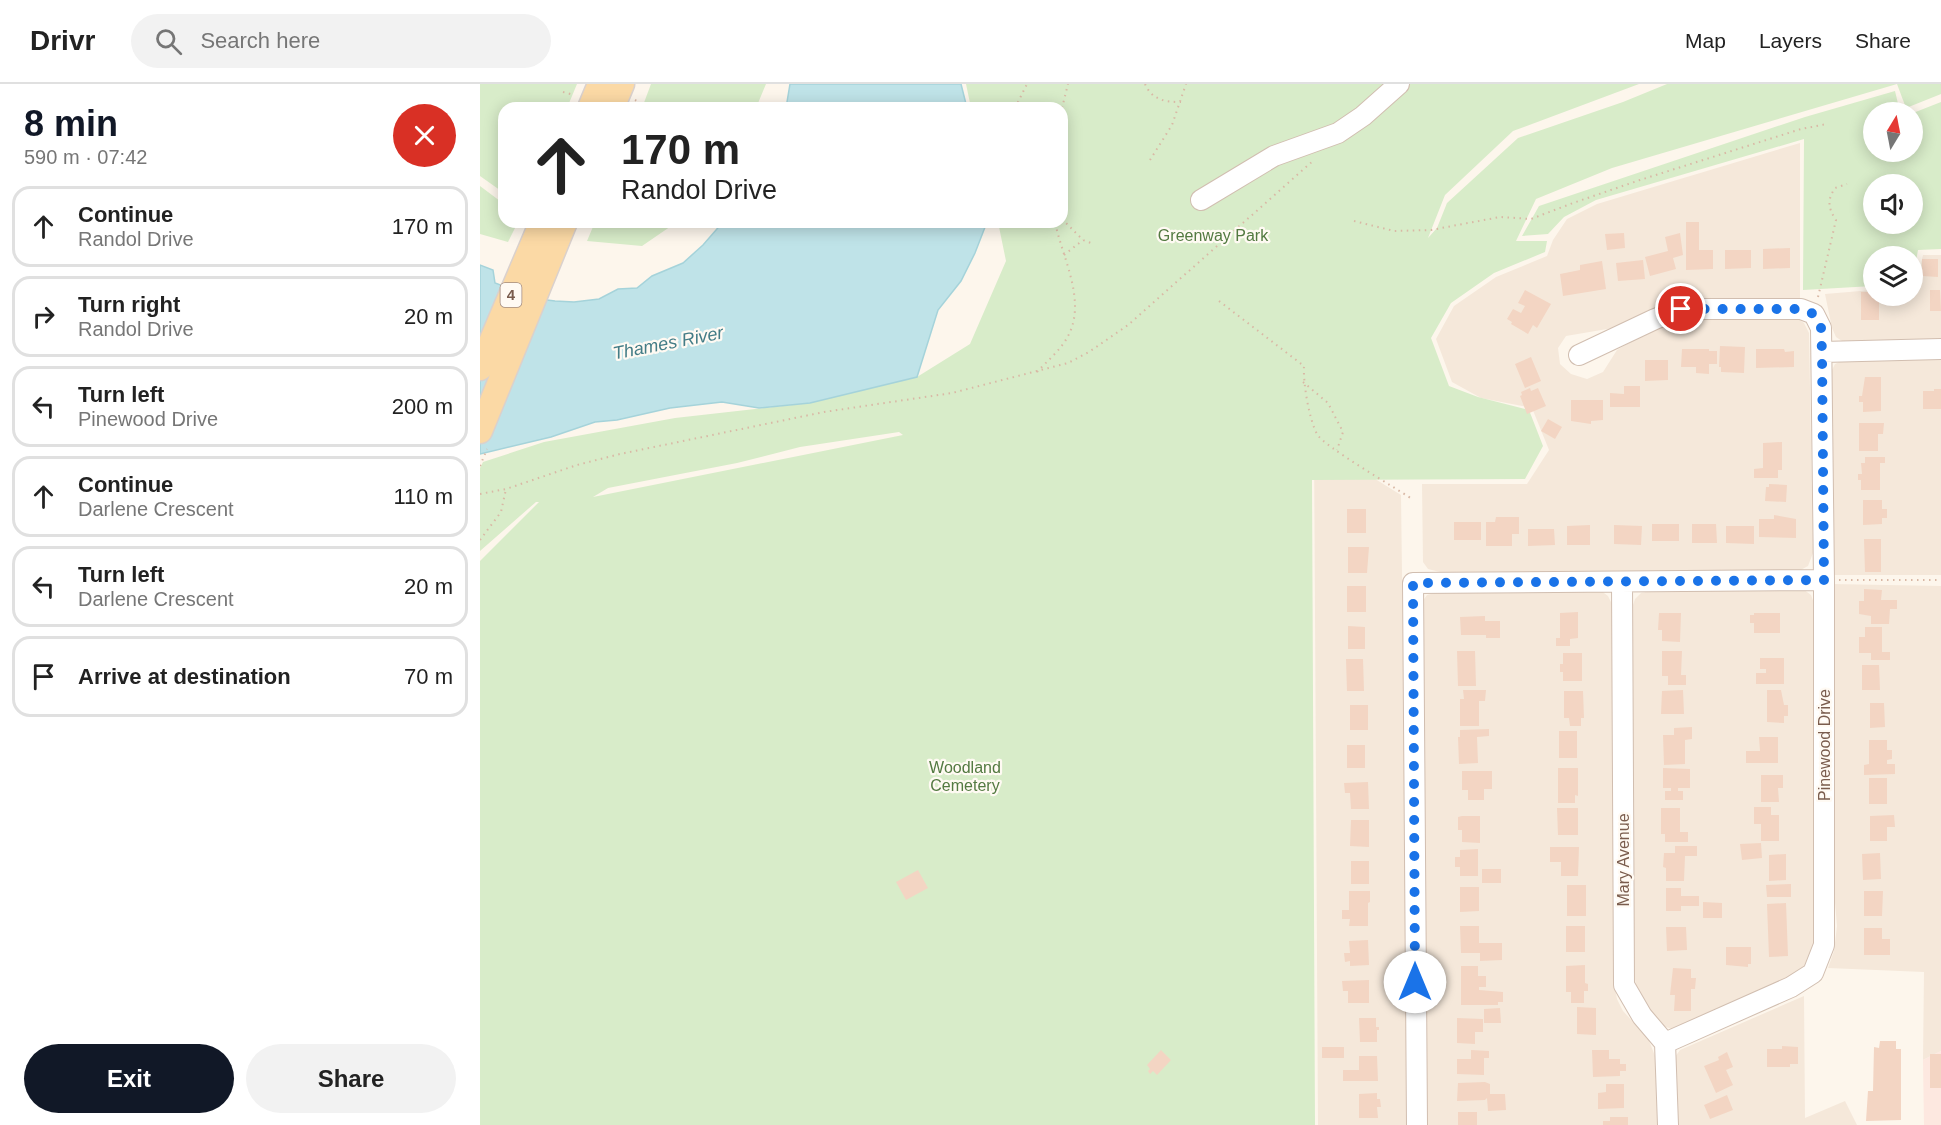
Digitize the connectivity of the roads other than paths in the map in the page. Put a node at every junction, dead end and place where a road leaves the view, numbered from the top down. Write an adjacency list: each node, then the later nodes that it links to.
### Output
1 (600, 84): 3 (main road)
2 (1399, 84): 4 (street)
3 (586, 102)
4 (1201, 200)
5 (555, 228): 10 (main road, 4)
6 (556, 228): 11 (main road)
7 (1941, 349): 8 (street)
8 (1822, 352): 9 (street, Pinewood Drive); 12 (street, Pinewood Drive)
9 (1579, 355)
10 (480, 368)
11 (480, 431)
12 (1824, 580): 13 (street); 14 (street, Pinewood Drive)
13 (1622, 582): 14 (street, Mary Avenue); 15 (street)
14 (1665, 1043): 16 (street)
15 (1417, 1125)
16 (1668, 1125)

